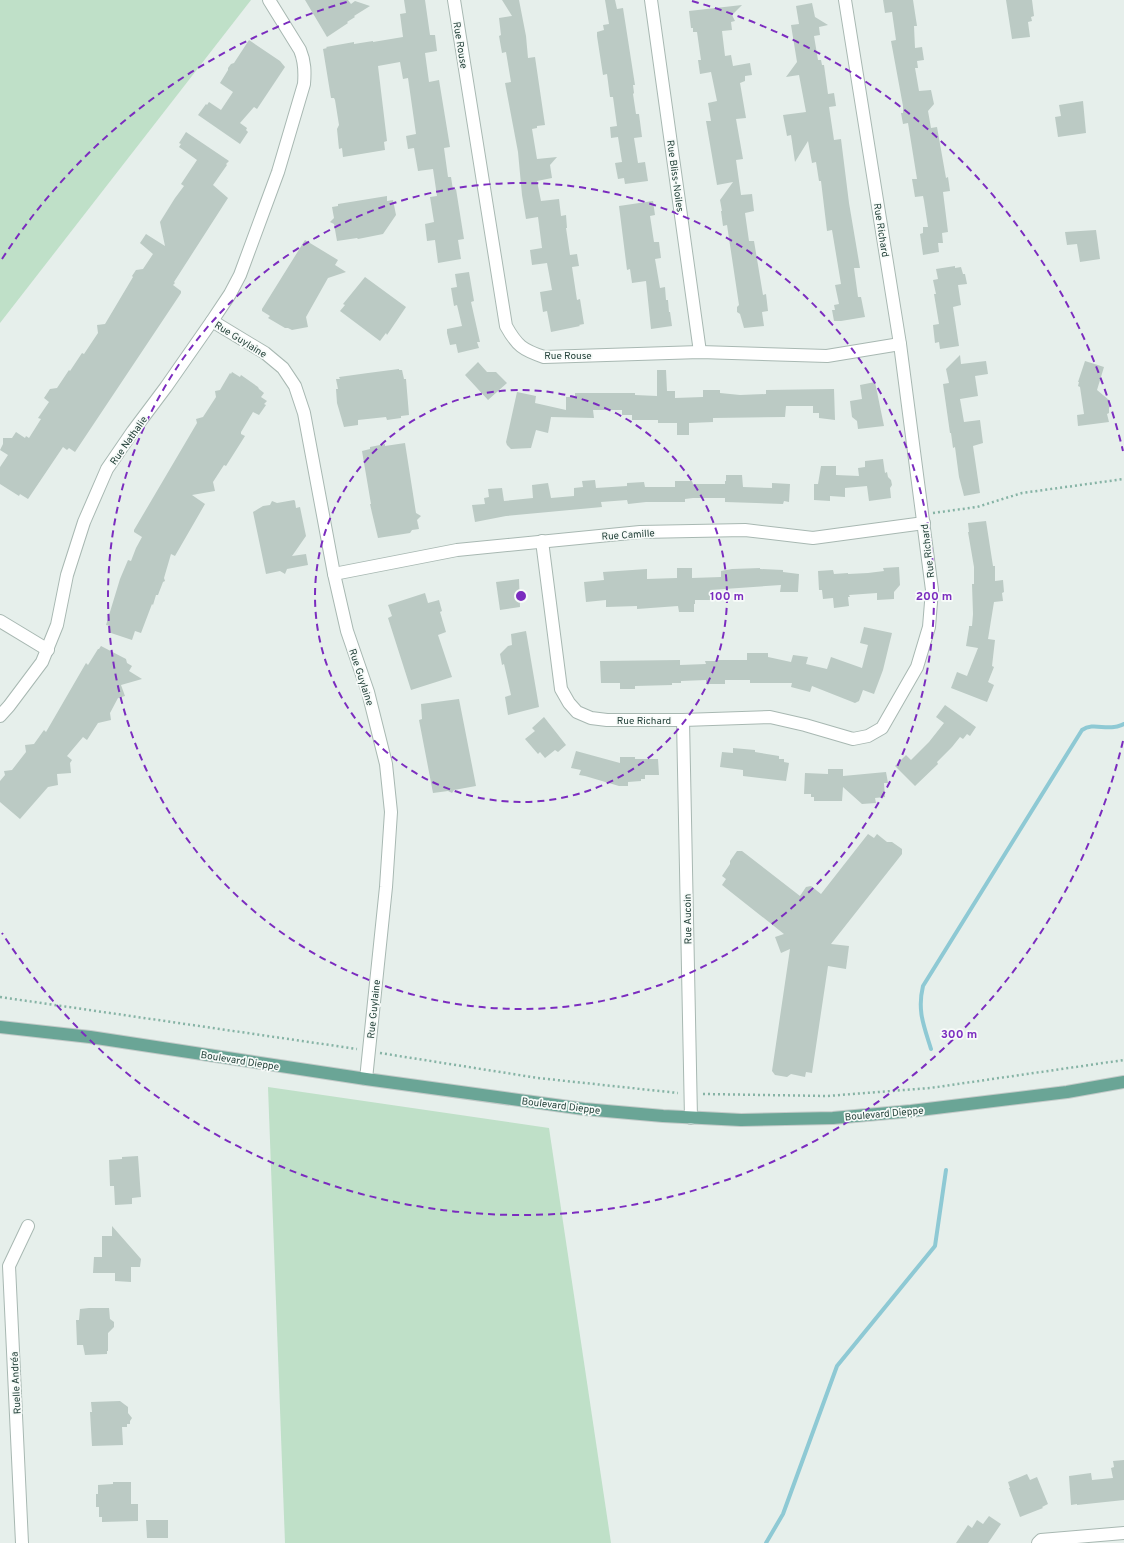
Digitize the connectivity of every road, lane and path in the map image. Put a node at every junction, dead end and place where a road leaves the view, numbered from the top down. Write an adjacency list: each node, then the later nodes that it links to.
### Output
1 (269, 0): 5 (street, Rue Nathalie)
2 (454, 0): 7 (street, Rue Rouse)
3 (651, 0): 7 (street, Rue Bliss-Noiles)
4 (844, 0): 6 (street, Rue Richard)
5 (212, 321): 11 (street, Rue Guylaine); 13 (street, Rue Nathalie)
6 (900, 344): 7 (street, Rue Rouse); 9 (street, Rue Richard)
7 (700, 352)
8 (1124, 479): 9 (path)
9 (923, 519): 10 (street, Rue Camille); 15 (street, Rue Richard)
10 (542, 541): 11 (street, Rue Camille); 15 (street, Rue Richard)
11 (334, 574): 21 (street, Rue Guylaine)
12 (0, 620): 13 (street)
13 (48, 650): 14 (street, Rue Nathalie)
14 (0, 716)
15 (683, 720): 25 (street, Rue Aucoin)
16 (0, 997): 18 (path)
17 (0, 1027): 21 (main road, Boulevard Dieppe)
18 (364, 1050)
19 (387, 1054): 23 (path)
20 (1124, 1060): 24 (path)
21 (366, 1079): 25 (main road, Boulevard Dieppe)
22 (1124, 1082): 25 (main road, Boulevard Dieppe)
23 (682, 1093)
24 (706, 1094)
25 (691, 1118)
26 (28, 1226): 28 (street, Ruelle Andréa)
27 (1124, 1534): 29 (street)
28 (22, 1543)
29 (1038, 1543)

